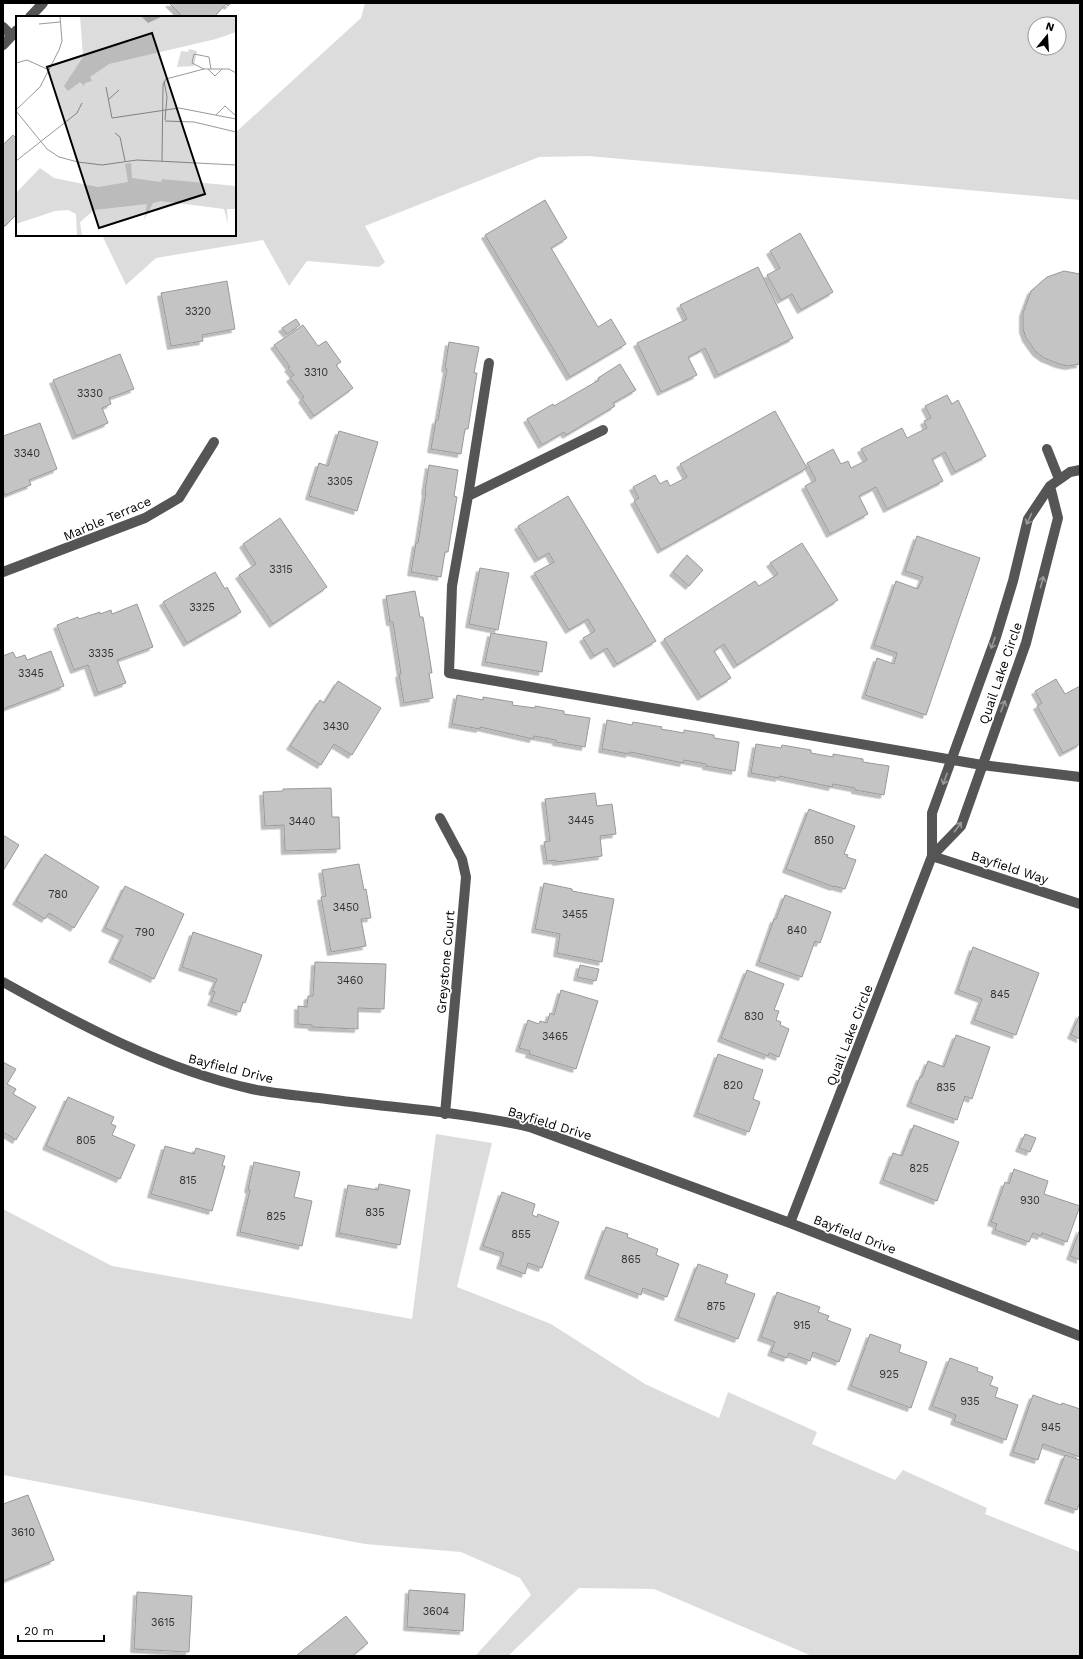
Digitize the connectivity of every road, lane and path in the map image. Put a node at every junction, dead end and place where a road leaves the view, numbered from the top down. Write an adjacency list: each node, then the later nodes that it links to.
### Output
1 (43, 3): 2 (street)
2 (31, 16)
3 (3, 27): 4 (street)
4 (14, 33): 5 (street)
5 (3, 45)
6 (489, 363): 13 (street)
7 (603, 430): 13 (street)
8 (214, 442): 14 (street, Marble Terrace)
9 (1048, 449): 11 (street)
10 (1080, 470): 11 (street, Quail Lake Circle)
11 (1059, 479): 12 (street, Quail Lake Circle)
12 (1050, 486): 15 (street, Quail Lake Circle, one-way to 15); 16 (street, Quail Lake Circle, one-way to 12)
13 (468, 496): 15 (street)
14 (3, 572)
15 (952, 760): 16 (street); 19 (street, Quail Lake Circle, one-way to 19)
16 (982, 765): 17 (street); 19 (street, Quail Lake Circle, one-way to 16)
17 (1080, 777)
18 (440, 818): 22 (street, Greystone Court)
19 (932, 856): 20 (street, Bayfield Way); 23 (street, Quail Lake Circle)
20 (1080, 904)
21 (3, 982): 22 (street, Bayfield Drive)
22 (445, 1114): 23 (street, Bayfield Drive)
23 (790, 1224): 24 (street, Bayfield Drive)
24 (1080, 1336)

